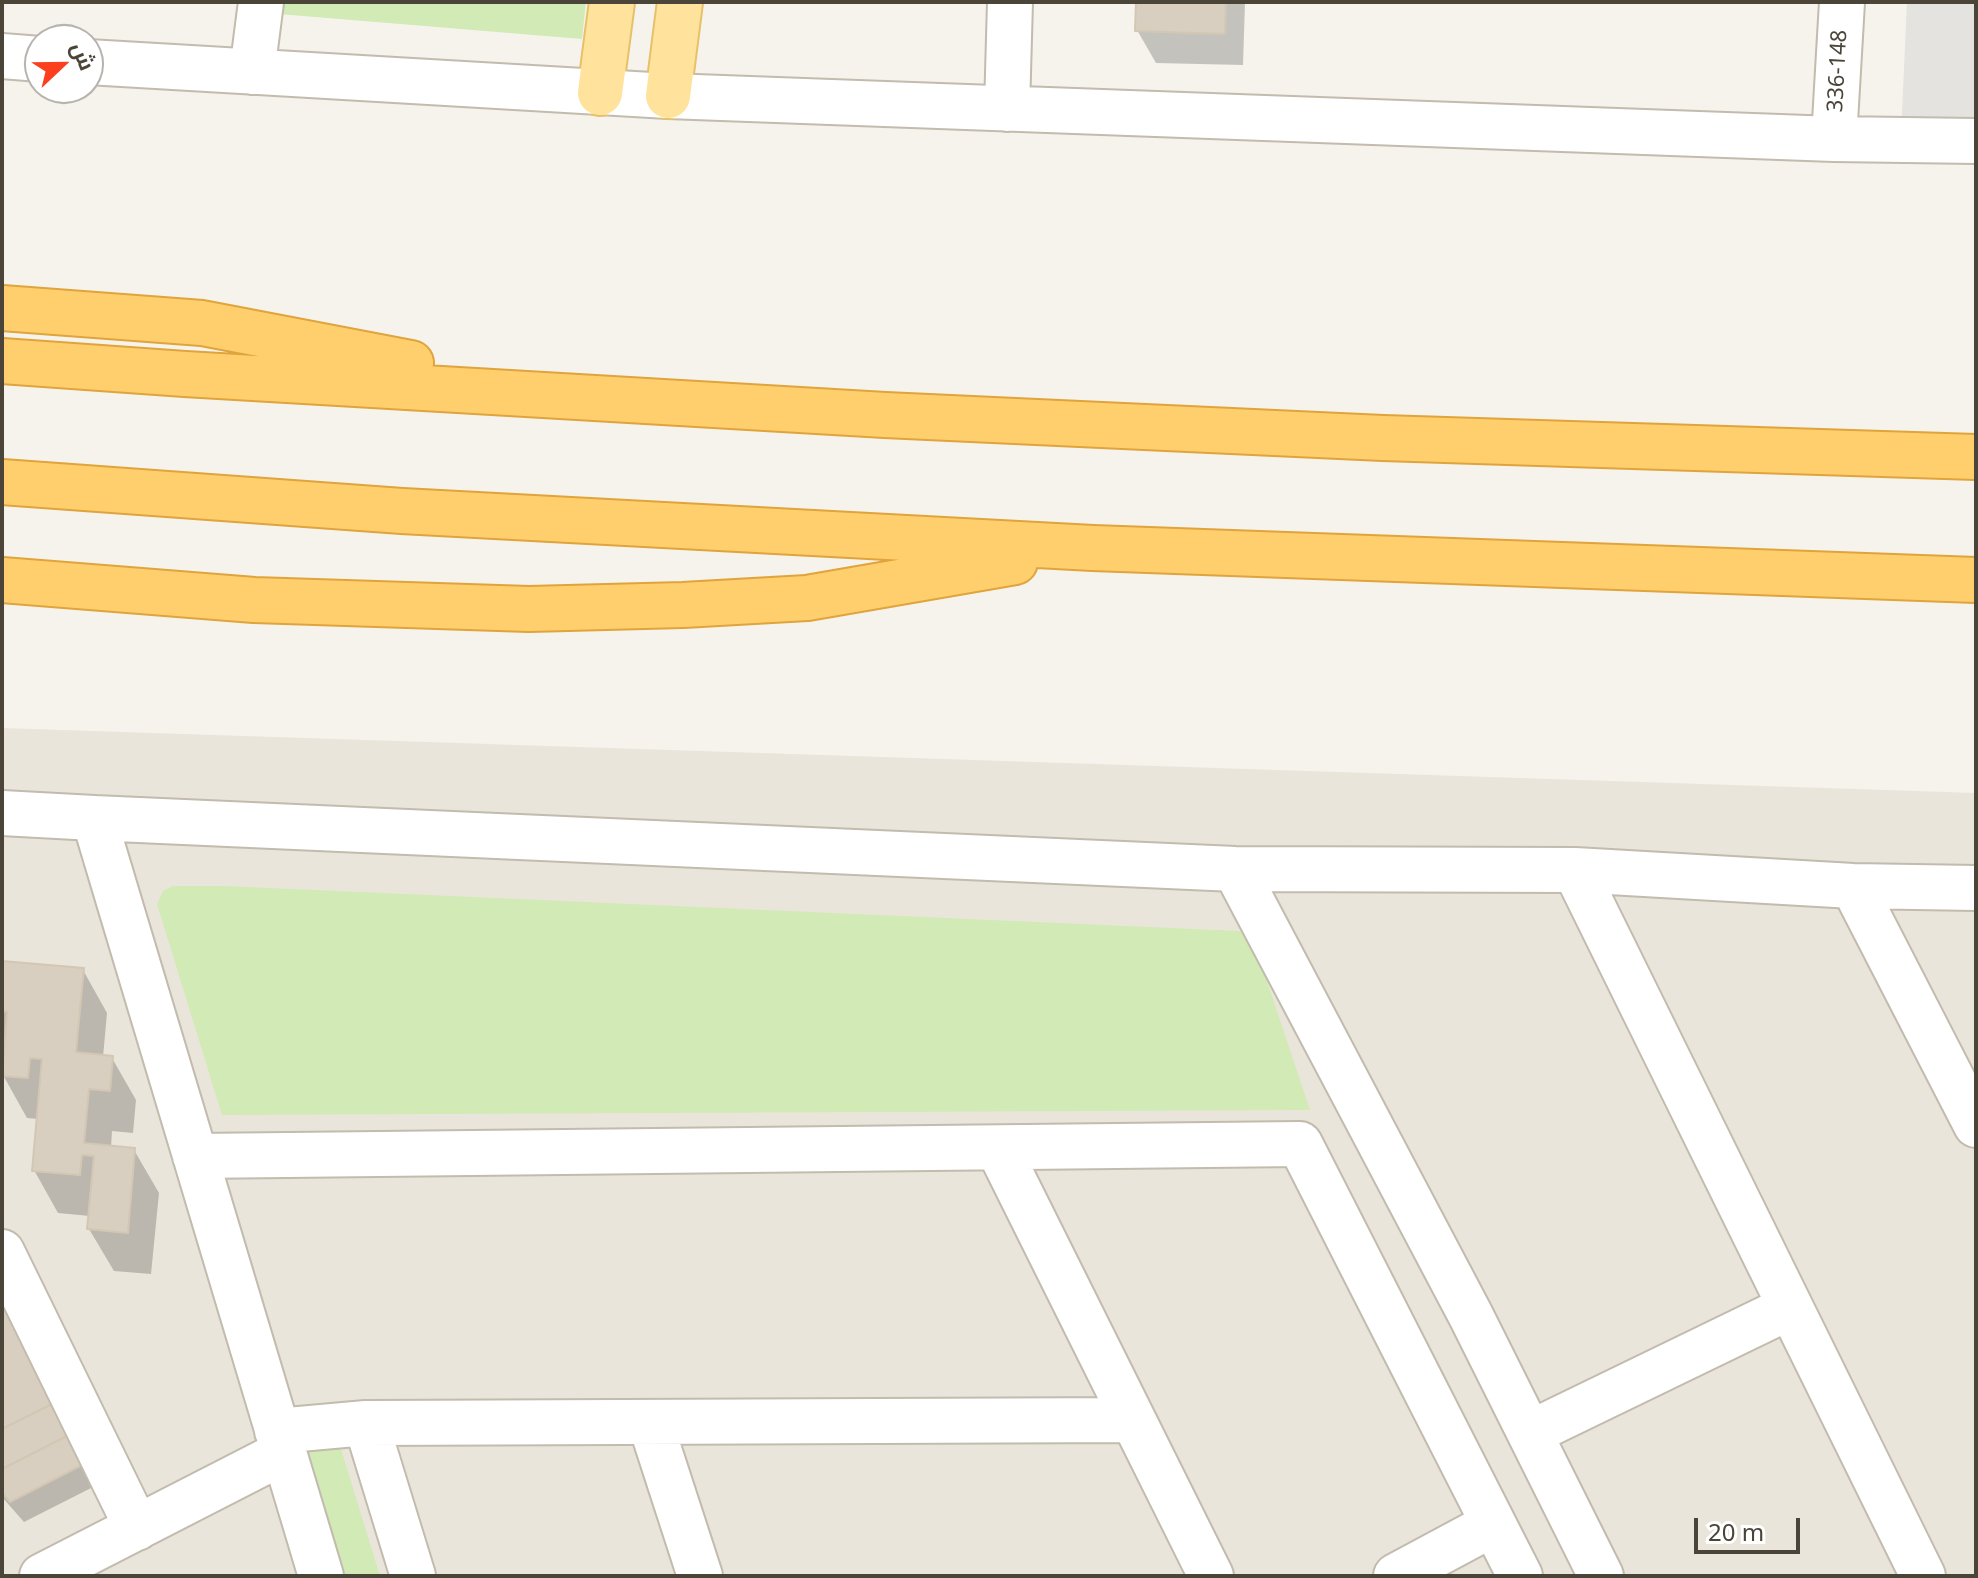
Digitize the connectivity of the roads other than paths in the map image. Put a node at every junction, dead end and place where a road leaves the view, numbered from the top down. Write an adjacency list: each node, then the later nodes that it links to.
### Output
1 (261, 2): 9 (street)
2 (612, 2): 10 (main road)
3 (680, 2): 11 (main road)
4 (1010, 2): 12 (street)
5 (1842, 2): 13 (street, 336-148)
6 (2, 56): 7 (street)
7 (24, 58)
8 (104, 63): 9 (street)
9 (252, 72): 10 (street)
10 (600, 93): 11 (street)
11 (668, 96): 12 (street)
12 (1007, 109): 13 (street)
13 (1834, 139): 14 (street)
14 (1976, 141)
15 (2, 308): 17 (highway)
16 (2, 361): 17 (highway)
17 (1383, 438): 18 (highway)
18 (1976, 457)
19 (2, 482): 20 (highway)
20 (1093, 548): 21 (highway); 22 (highway)
21 (2, 580)
22 (1976, 580)
23 (2, 813): 24 (street)
24 (94, 818): 25 (street); 31 (street)
25 (1235, 869): 26 (street); 37 (street)
26 (1575, 870): 27 (street); 33 (street)
27 (1853, 886): 28 (street); 29 (street)
28 (1976, 888)
29 (1976, 1125)
30 (998, 1148): 31 (street); 34 (street); 39 (street)
31 (195, 1156): 38 (street)
32 (2, 1252): 40 (street)
33 (1790, 1307): 37 (street); 49 (street)
34 (1133, 1420): 35 (street); 45 (street)
35 (650, 1422): 36 (street); 44 (street)
36 (366, 1423): 38 (street); 43 (street)
37 (1530, 1433): 48 (street)
38 (281, 1442): 40 (street); 42 (street)
39 (1493, 1524): 46 (street); 47 (street)
40 (137, 1528): 41 (street)
41 (42, 1576)
42 (321, 1576)
43 (413, 1576)
44 (700, 1576)
45 (1211, 1576)
46 (1396, 1576)
47 (1520, 1576)
48 (1601, 1576)
49 (1923, 1576)

